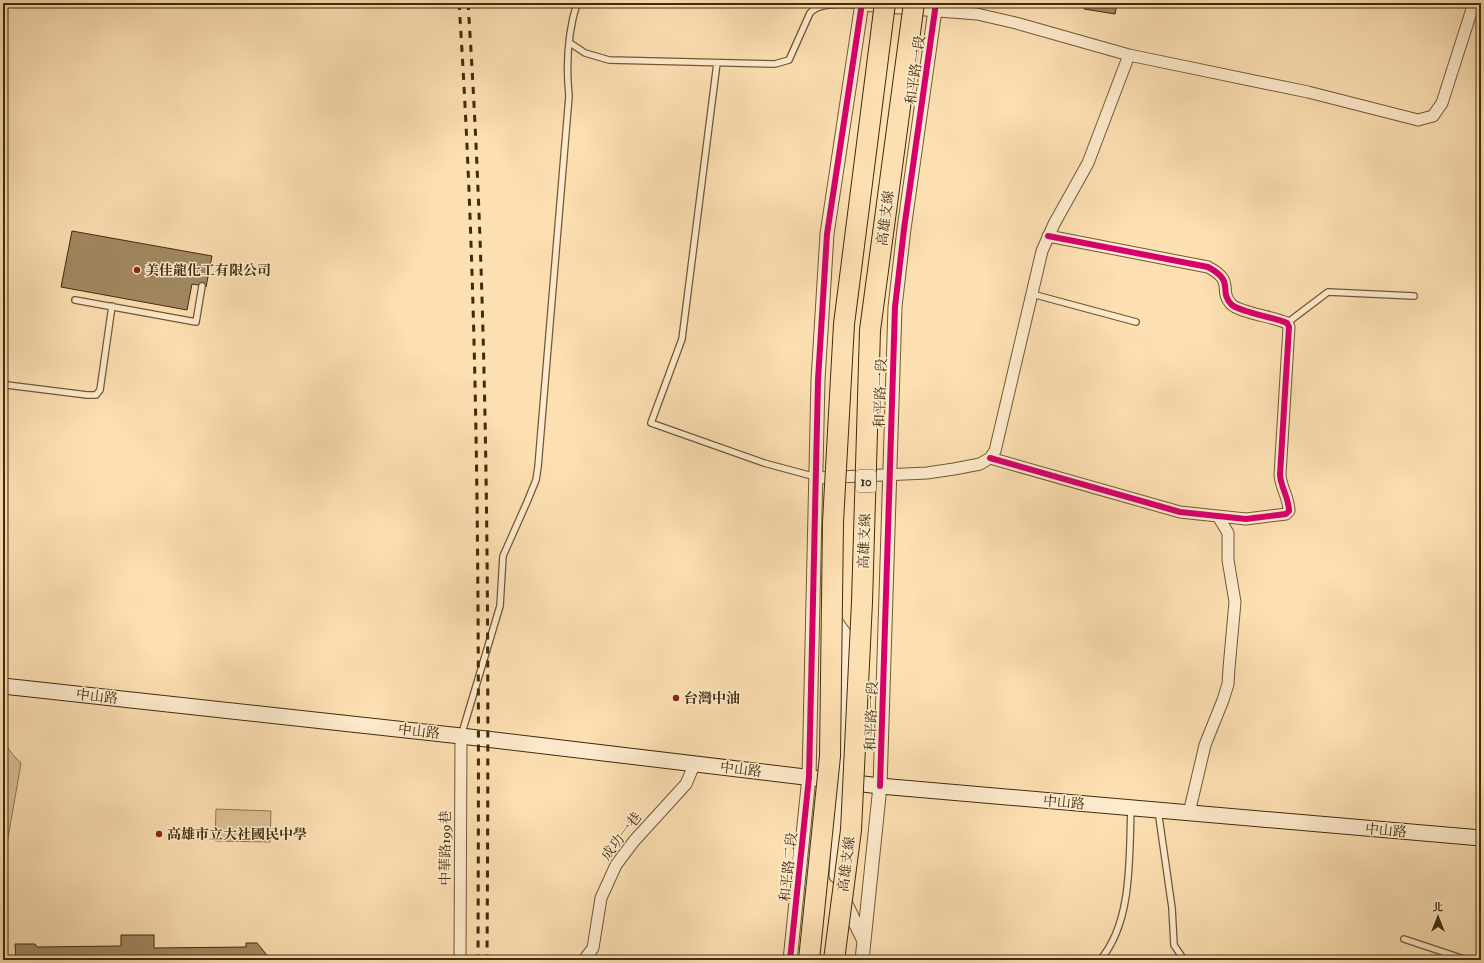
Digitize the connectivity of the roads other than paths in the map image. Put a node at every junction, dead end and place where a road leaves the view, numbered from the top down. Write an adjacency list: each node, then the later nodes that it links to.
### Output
1 (577, 3): 7 (lane)
2 (885, 3): 39 (highway, 高雄支線 / 10, bridge)
3 (914, 3): 40 (highway, 高雄支線 / 10, bridge)
4 (1474, 3): 8 (street)
5 (862, 4): 6 (street); 9 (lane); 21 (street)
6 (936, 7): 8 (street); 20 (street, 和平路一段)
7 (570, 43): 9 (lane); 25 (lane)
8 (1129, 55): 10 (street)
9 (717, 63): 21 (lane)
10 (1048, 236): 12 (street); 17 (street)
11 (202, 286): 15 (lane)
12 (1032, 294): 16 (lane); 19 (street)
13 (1414, 296): 17 (lane)
14 (76, 300): 15 (lane)
15 (112, 306): 18 (lane)
16 (1136, 322)
17 (1286, 323): 22 (street)
18 (3, 387)
19 (990, 458): 20 (street); 22 (street)
20 (889, 474): 21 (street); 29 (street, 和平路一段)
21 (817, 478): 23 (street)
22 (1219, 518): 32 (street)
23 (813, 590): 27 (street); 28 (street)
24 (3, 686): 25 (main road, 中山路)
25 (461, 736): 26 (main road, 中山路); 36 (street, 中華路199巷)
26 (695, 763): 27 (main road, 中山路); 37 (street, 成功一巷)
27 (809, 777): 28 (main road, 中山路); 38 (street, 和平路二段)
28 (842, 781): 29 (main road, 中山路); 35 (street)
29 (880, 786): 30 (main road, 中山路); 35 (street)
30 (1131, 808): 31 (main road, 中山路); 42 (lane)
31 (1158, 810): 32 (main road, 中山路); 43 (lane)
32 (1189, 813): 33 (main road, 中山路)
33 (1481, 838)
34 (1404, 939): 44 (lane)
35 (864, 941): 41 (street)
36 (460, 960)
37 (584, 960)
38 (790, 960)
39 (809, 960)
40 (834, 960)
41 (862, 960)
42 (1100, 960)
43 (1184, 960)
44 (1467, 960)

